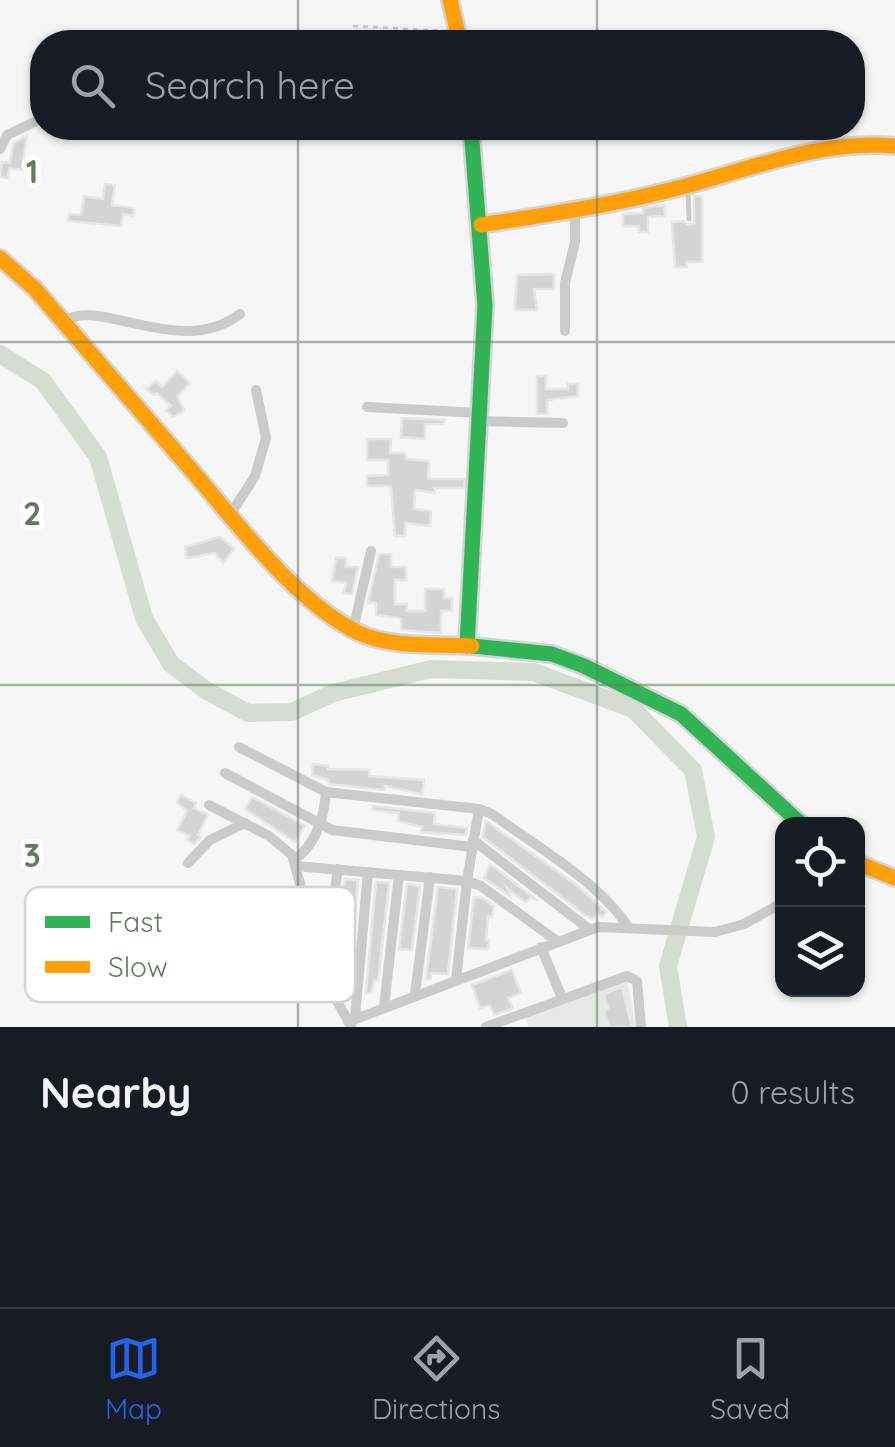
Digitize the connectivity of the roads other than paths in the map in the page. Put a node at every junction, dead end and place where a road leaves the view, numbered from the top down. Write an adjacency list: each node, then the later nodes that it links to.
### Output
1 (450, 0): 2 (street)
2 (457, 30)
3 (30, 124): 6 (street)
4 (472, 140): 10 (street)
5 (895, 146): 7 (street)
6 (0, 149)
7 (688, 187): 8 (street); 9 (lane)
8 (575, 210): 10 (street); 14 (street)
9 (690, 219)
10 (481, 225): 17 (street)
11 (0, 258): 13 (street)
12 (240, 314): 13 (street)
13 (63, 322): 19 (street)
14 (565, 331)
15 (256, 390): 19 (street)
16 (367, 407): 17 (street)
17 (479, 417): 18 (street); 22 (street)
18 (562, 423)
19 (230, 516): 21 (street)
20 (370, 551): 21 (street)
21 (353, 630): 22 (street)
22 (467, 646): 28 (street)
23 (239, 747): 25 (street)
24 (225, 774): 30 (street)
25 (326, 792): 27 (street); 30 (street)
26 (209, 805): 29 (street)
27 (478, 809): 31 (street); 44 (street)
28 (794, 817)
29 (245, 823): 32 (street); 33 (street)
30 (320, 824): 31 (street); 33 (street)
31 (472, 844): 40 (street); 45 (street)
32 (188, 863)
33 (295, 863): 35 (street); 41 (street)
34 (865, 866): 39 (street)
35 (338, 868): 36 (street); 42 (street)
36 (368, 872): 37 (street); 49 (street)
37 (399, 874): 38 (street); 52 (street)
38 (430, 878): 40 (street); 50 (street)
39 (895, 878)
40 (466, 881): 46 (street); 48 (street)
41 (301, 887)
42 (335, 887)
43 (775, 906): 44 (street)
44 (628, 927): 45 (street)
45 (589, 929): 46 (street)
46 (557, 941): 47 (street)
47 (540, 947): 48 (street); 51 (street)
48 (456, 980): 50 (street)
49 (355, 987)
50 (416, 994): 52 (street)
51 (562, 998): 53 (street); 57 (street)
52 (384, 1006): 54 (street)
53 (519, 1013): 55 (street); 56 (street)
54 (351, 1022)
55 (486, 1027)
56 (524, 1027)
57 (642, 1027)

